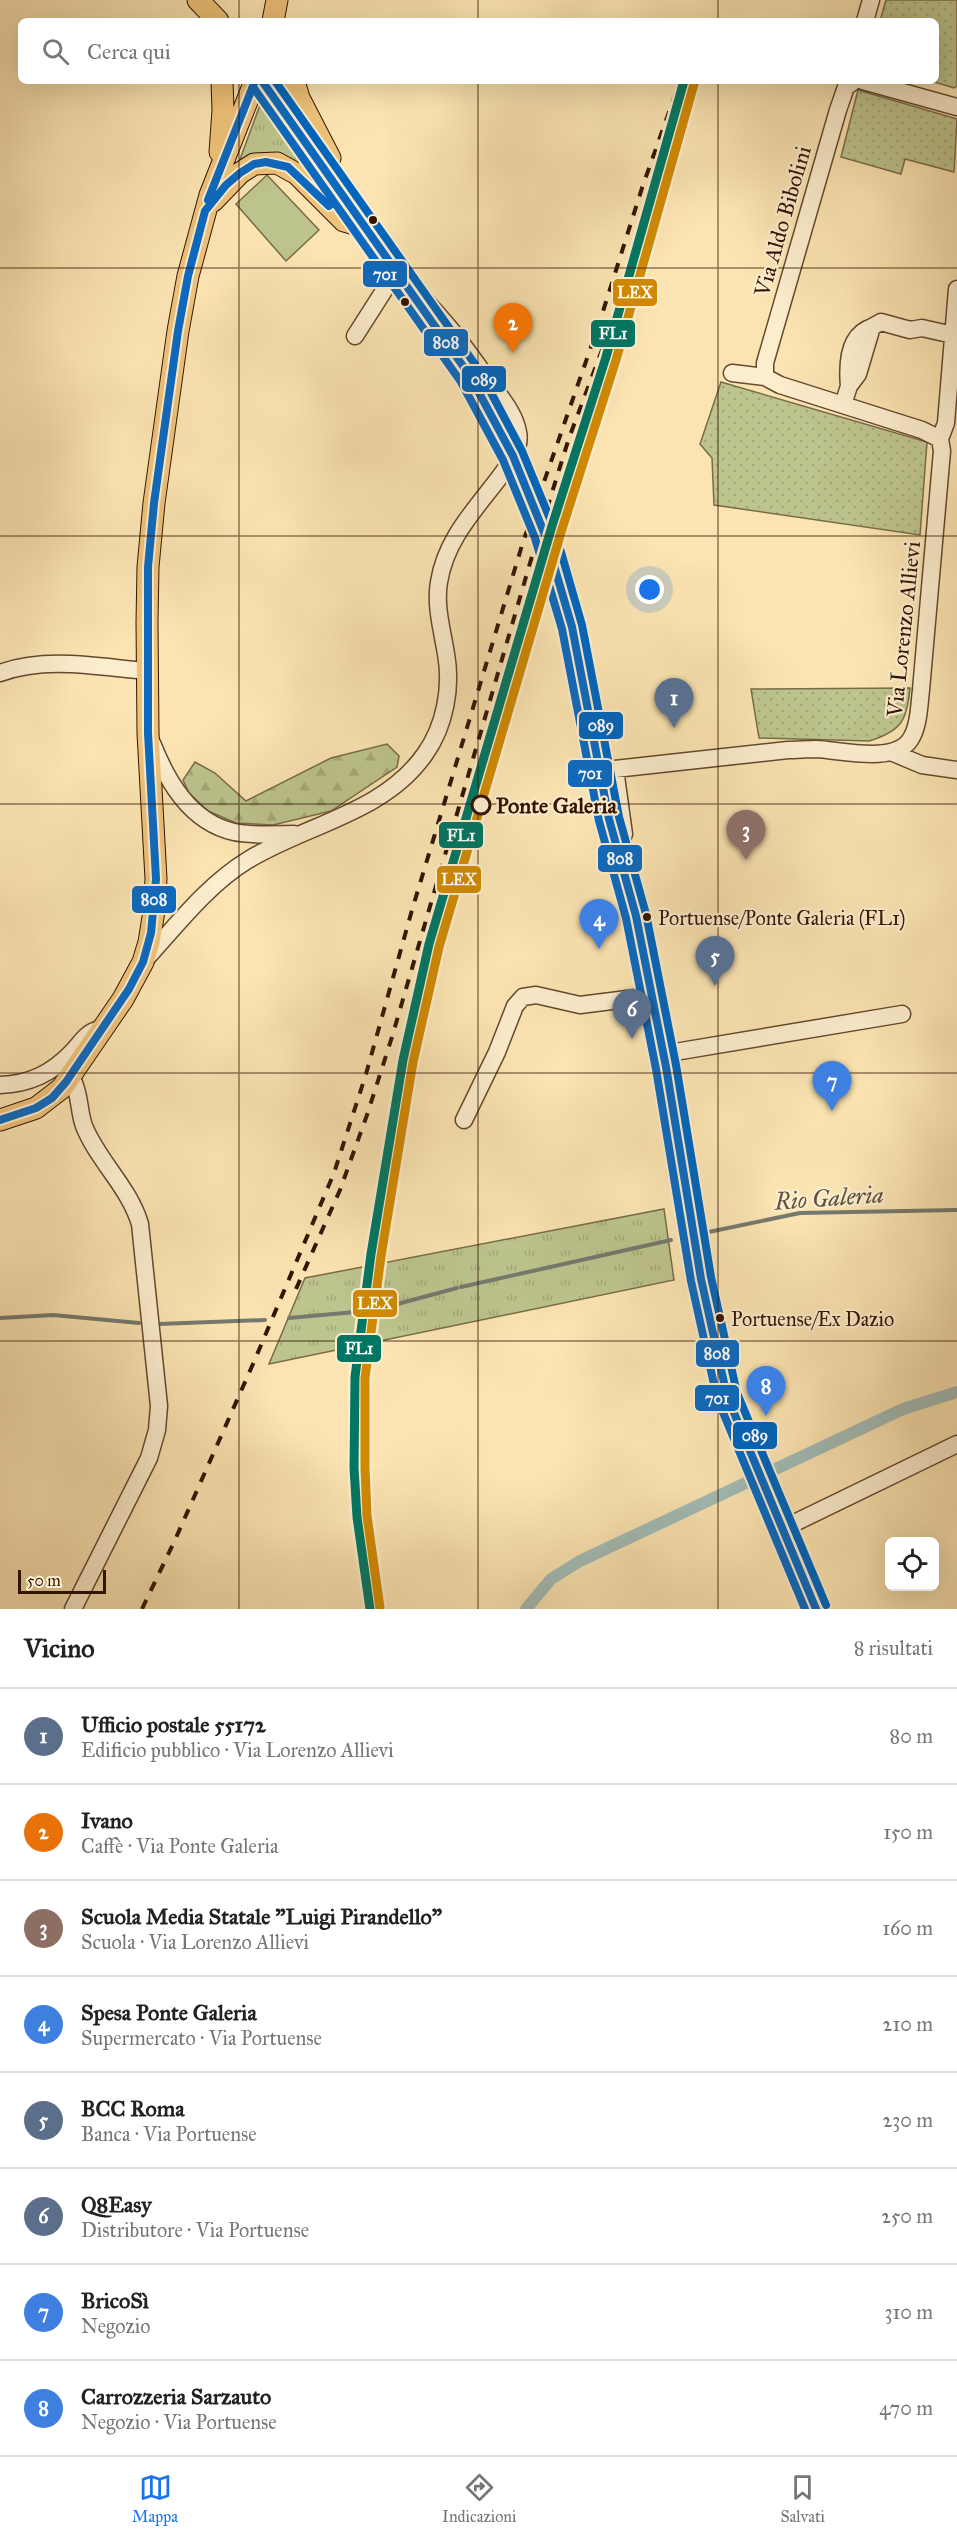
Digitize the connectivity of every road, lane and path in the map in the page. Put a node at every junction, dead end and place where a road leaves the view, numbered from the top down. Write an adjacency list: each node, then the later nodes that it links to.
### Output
1 (190, 0): 4 (main road)
2 (198, 0): 5 (main road)
3 (871, 0): 6 (street)
4 (200, 18)
5 (215, 18)
6 (866, 18)
7 (222, 84): 14 (main road)
8 (254, 84): 14 (main road)
9 (264, 84): 15 (main road)
10 (295, 84): 15 (main road)
11 (850, 84): 23 (street, Via Aldo Bibolini)
12 (873, 84): 13 (street)
13 (957, 107)
14 (216, 180): 16 (main road)
15 (336, 185): 17 (main road)
16 (205, 211): 17 (main road); 26 (main road)
17 (365, 227): 18 (main road)
18 (400, 276): 21 (street); 31 (street); 32 (main road, bridge)
19 (957, 289): 20 (street, Via Lorenzo Allievi)
20 (953, 335): 24 (street); 25 (street, Via Lorenzo Allievi)
21 (355, 336)
22 (732, 373): 23 (street)
23 (765, 377): 24 (street)
24 (843, 405): 25 (street)
25 (940, 439): 29 (street, Via Lorenzo Allievi)
26 (147, 671): 27 (street); 28 (main road)
27 (0, 673)
28 (148, 733): 31 (street); 33 (main road)
29 (891, 752): 30 (street); 32 (street)
30 (957, 770)
31 (299, 834): 33 (street)
32 (616, 844): 34 (main road)
33 (143, 962): 36 (main road)
34 (651, 996): 37 (main road); 41 (street)
35 (902, 1014): 37 (street)
36 (103, 1030): 38 (main road); 39 (street)
37 (663, 1054): 43 (main road)
38 (71, 1076): 40 (main road); 44 (street)
39 (0, 1085)
40 (0, 1120)
41 (464, 1120)
42 (957, 1444): 43 (street)
43 (782, 1529): 45 (main road)
44 (73, 1609)
45 (816, 1609)

